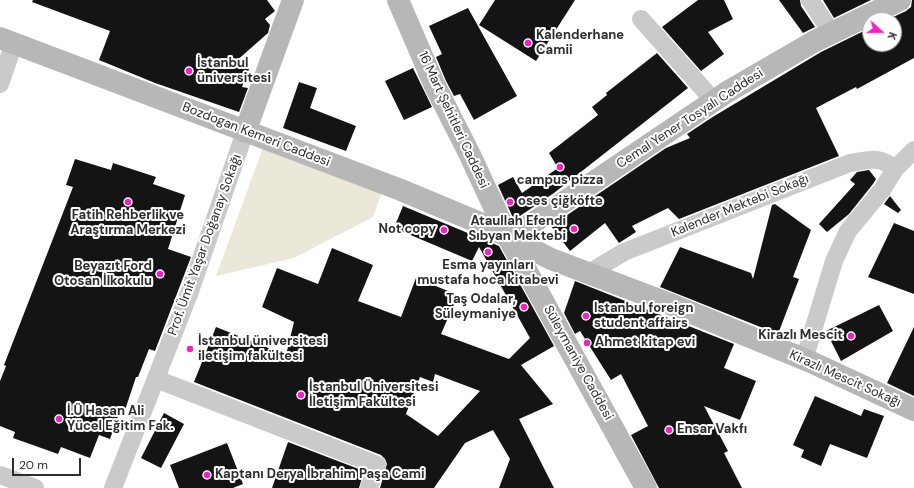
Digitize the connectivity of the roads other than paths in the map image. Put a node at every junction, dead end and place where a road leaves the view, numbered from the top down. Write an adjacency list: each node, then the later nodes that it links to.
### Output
1 (293, 0): 10 (street, Prof. Ümit Yaşar Doğanay Sokağı)
2 (398, 0): 13 (street, 16 Mart Şehitleri Caddesi)
3 (810, 0): 6 (street)
4 (900, 0): 6 (street, Cemal Yener Tosyalı Caddesi)
5 (641, 19): 9 (street)
6 (832, 33): 9 (street, Cemal Yener Tosyalı Caddesi)
7 (7, 40): 8 (street); 10 (street, Bozdogan Kemeri Caddesi)
8 (0, 84)
9 (714, 100): 13 (street, Cemal Yener Tosyalı Caddesi)
10 (245, 132): 13 (street, Bozdogan Kemeri Caddesi); 16 (street, Prof. Ümit Yaşar Doğanay Sokağı)
11 (914, 150): 12 (street)
12 (895, 169): 14 (street, Kalender Mektebi Sokağı); 15 (street)
13 (509, 239): 14 (street, Kirazlı Mescit Sokağı); 22 (street, Süleymaniye Caddesi)
14 (589, 273): 15 (street, Kirazlı Mescit Sokağı)
15 (804, 360): 17 (street, Kirazlı Mescit Sokağı)
16 (156, 379): 20 (street, Prof. Ümit Yaşar Doğanay Sokağı); 21 (street)
17 (914, 410)
18 (0, 475): 19 (street)
19 (35, 488)
20 (113, 488)
21 (369, 488)
22 (646, 488)

